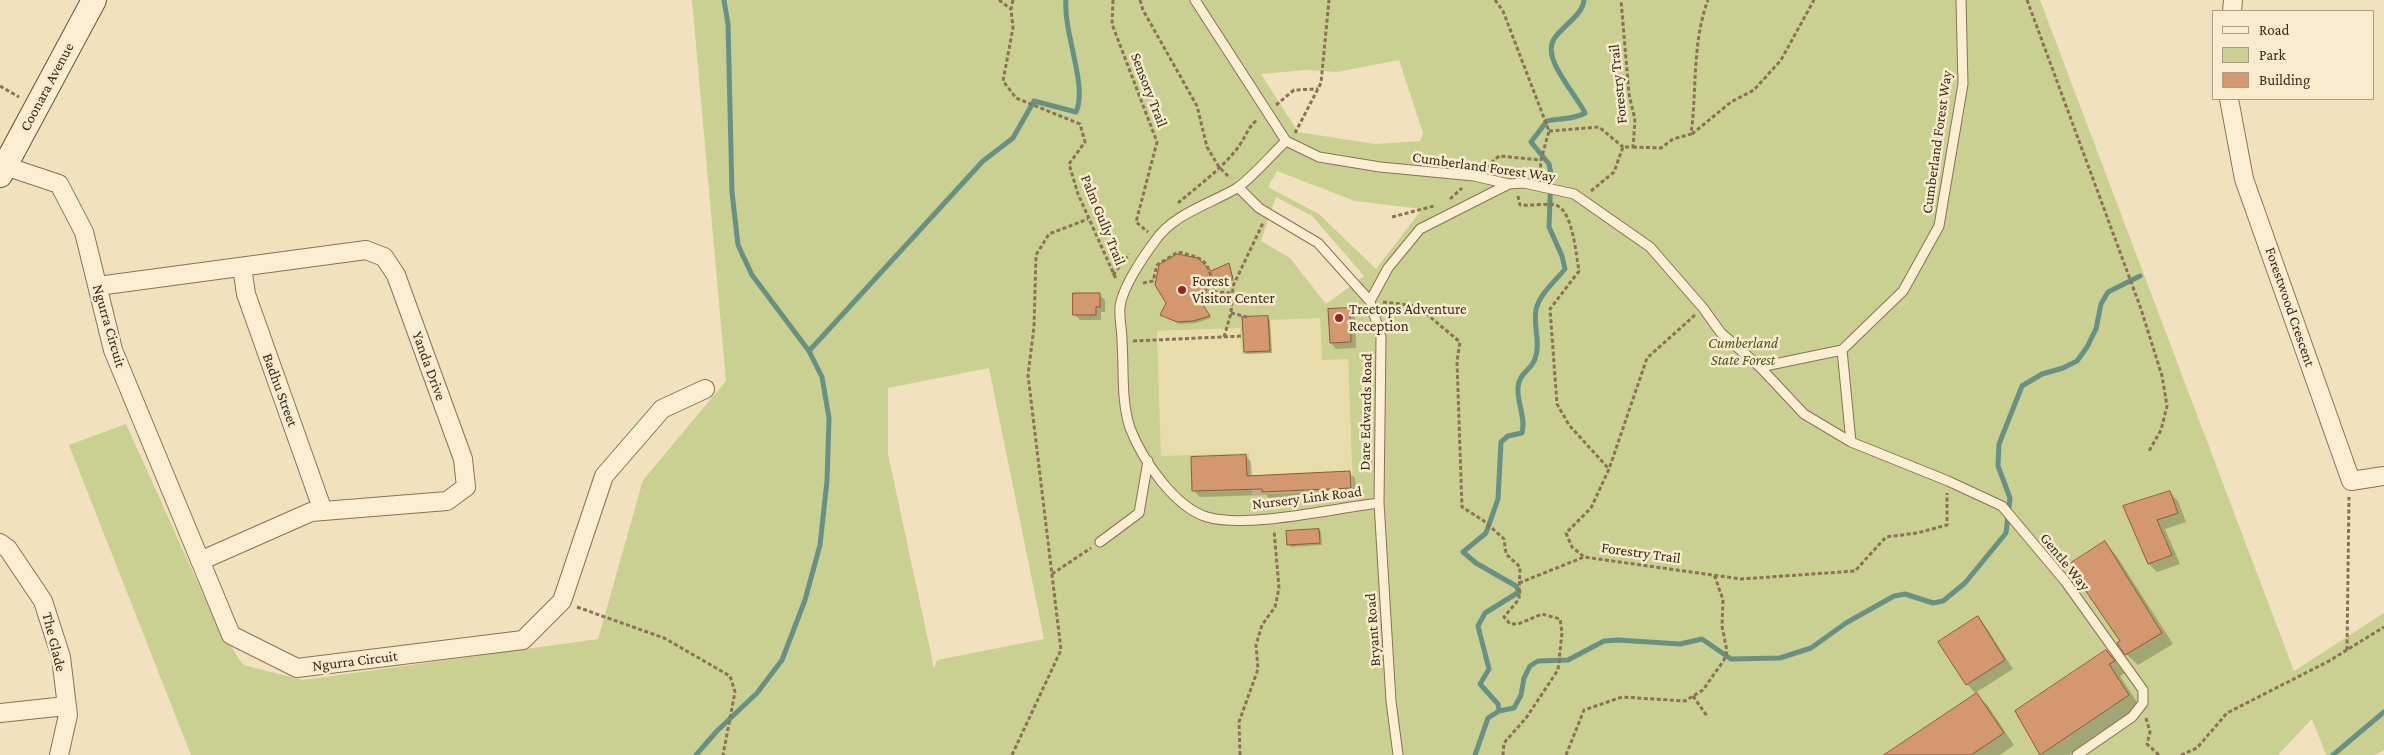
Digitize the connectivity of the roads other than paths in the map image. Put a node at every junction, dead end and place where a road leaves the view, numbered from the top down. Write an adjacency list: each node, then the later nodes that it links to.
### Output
1 (94, 0): 6 (street, Coonara Avenue)
2 (1195, 0): 5 (lane)
3 (1961, 0): 12 (lane, Cumberland Forest Way)
4 (2229, 100): 17 (street, Forestwood Crescent)
5 (1286, 141): 7 (lane, Cumberland Forest Way); 8 (lane, Nursery Link Road)
6 (3, 170): 10 (street, Ngurra Circuit)
7 (1509, 184): 11 (lane); 13 (lane, Cumberland Forest Way)
8 (1238, 187): 11 (lane); 16 (lane, Nursery Link Road)
9 (242, 267): 10 (street, Yanda Drive); 19 (street, Badhu Street); 19 (street, Yanda Drive)
10 (98, 286): 22 (street, Ngurra Circuit)
11 (1370, 301): 18 (lane, Dare Edwards Road)
12 (1842, 350): 13 (lane); 15 (lane)
13 (1760, 367): 15 (lane, Cumberland Forest Way)
14 (705, 389): 22 (street, Ngurra Circuit)
15 (1851, 442): 27 (lane, Gentle Way)
16 (1148, 461): 18 (lane, Nursery Link Road); 20 (lane)
17 (2384, 476)
18 (1379, 502): 26 (lane, Bryant Road)
19 (323, 511): 22 (street, Yanda Drive)
20 (1100, 542)
21 (0, 543): 23 (street, The Glade)
22 (200, 561)
23 (66, 706): 24 (street); 25 (street, The Glade)
24 (0, 713)
25 (59, 755)
26 (1398, 755)
27 (2077, 755)

